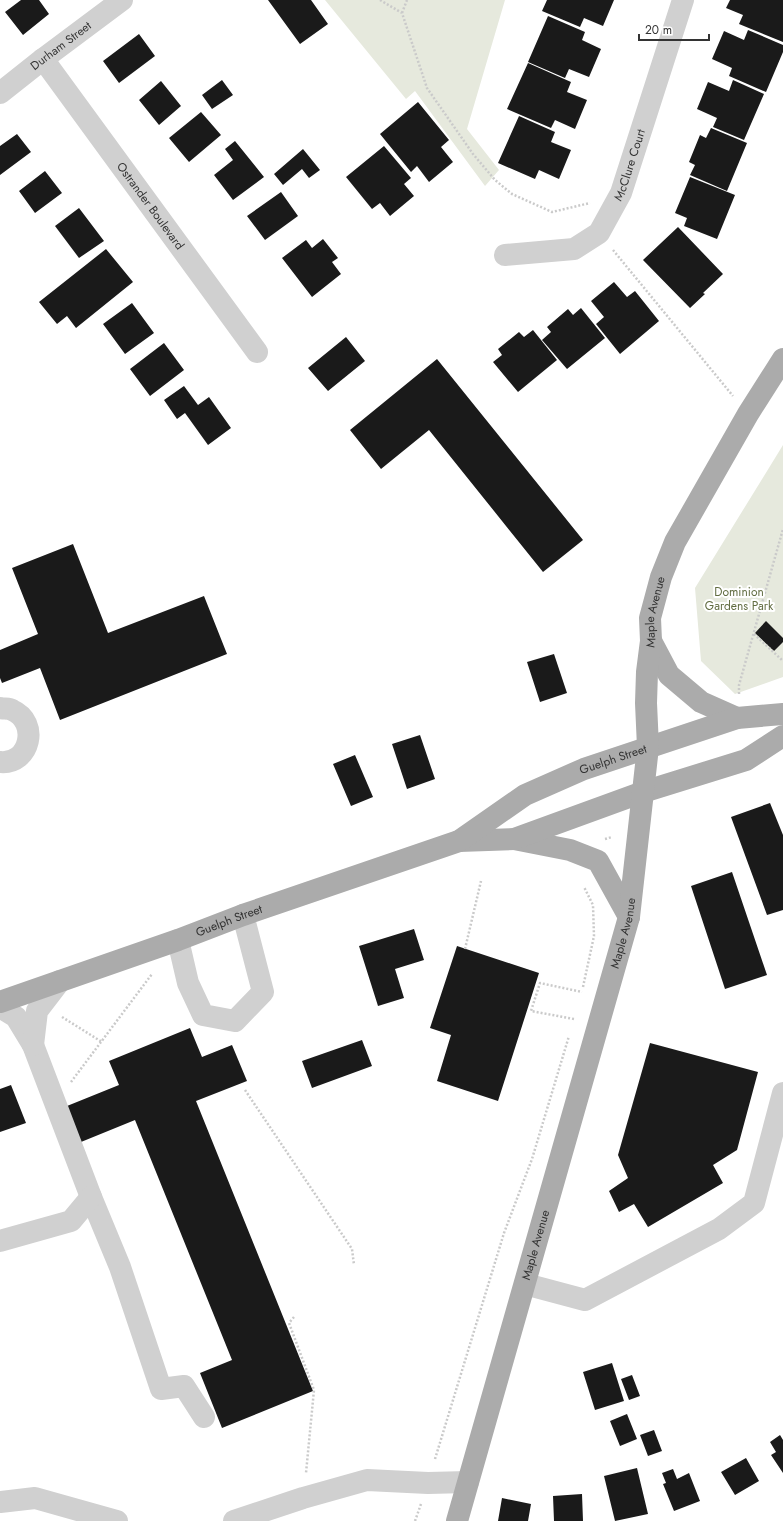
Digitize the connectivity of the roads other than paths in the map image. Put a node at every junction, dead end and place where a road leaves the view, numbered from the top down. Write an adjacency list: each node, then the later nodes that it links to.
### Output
1 (122, 0): 3 (street, Durham Street)
2 (683, 0): 5 (street, McClure Court)
3 (43, 59): 4 (street, Durham Street); 6 (street, Ostrander Boulevard)
4 (0, 93)
5 (505, 255)
6 (258, 352)
7 (783, 359): 8 (main road, Maple Avenue)
8 (651, 641): 11 (main road); 13 (main road, Maple Avenue)
9 (0, 708): 14 (street)
10 (783, 714): 11 (main road, Guelph Street)
11 (737, 718): 13 (main road, Guelph Street)
12 (783, 736): 15 (main road, Guelph Street)
13 (648, 747): 15 (main road, Maple Avenue); 17 (main road, Guelph Street)
14 (0, 762)
15 (643, 792): 16 (main road, Guelph Street); 19 (main road, Maple Avenue)
16 (514, 839): 17 (main road, Guelph Street); 19 (main road)
17 (459, 841): 18 (main road, Guelph Street)
18 (243, 915): 20 (main road, Guelph Street); 20 (street)
19 (629, 917): 28 (main road, Maple Avenue)
20 (178, 940): 21 (main road, Guelph Street)
21 (60, 980): 22 (main road, Guelph Street); 24 (street)
22 (0, 1002)
23 (0, 1007): 24 (street)
24 (33, 1044): 26 (street)
25 (783, 1093): 28 (street)
26 (91, 1197): 27 (street); 29 (street)
27 (0, 1241)
28 (525, 1284): 30 (main road, Maple Avenue)
29 (204, 1417)
30 (468, 1482): 33 (street); 34 (main road, Maple Avenue)
31 (0, 1502): 32 (street)
32 (117, 1521)
33 (234, 1521)
34 (457, 1521)

